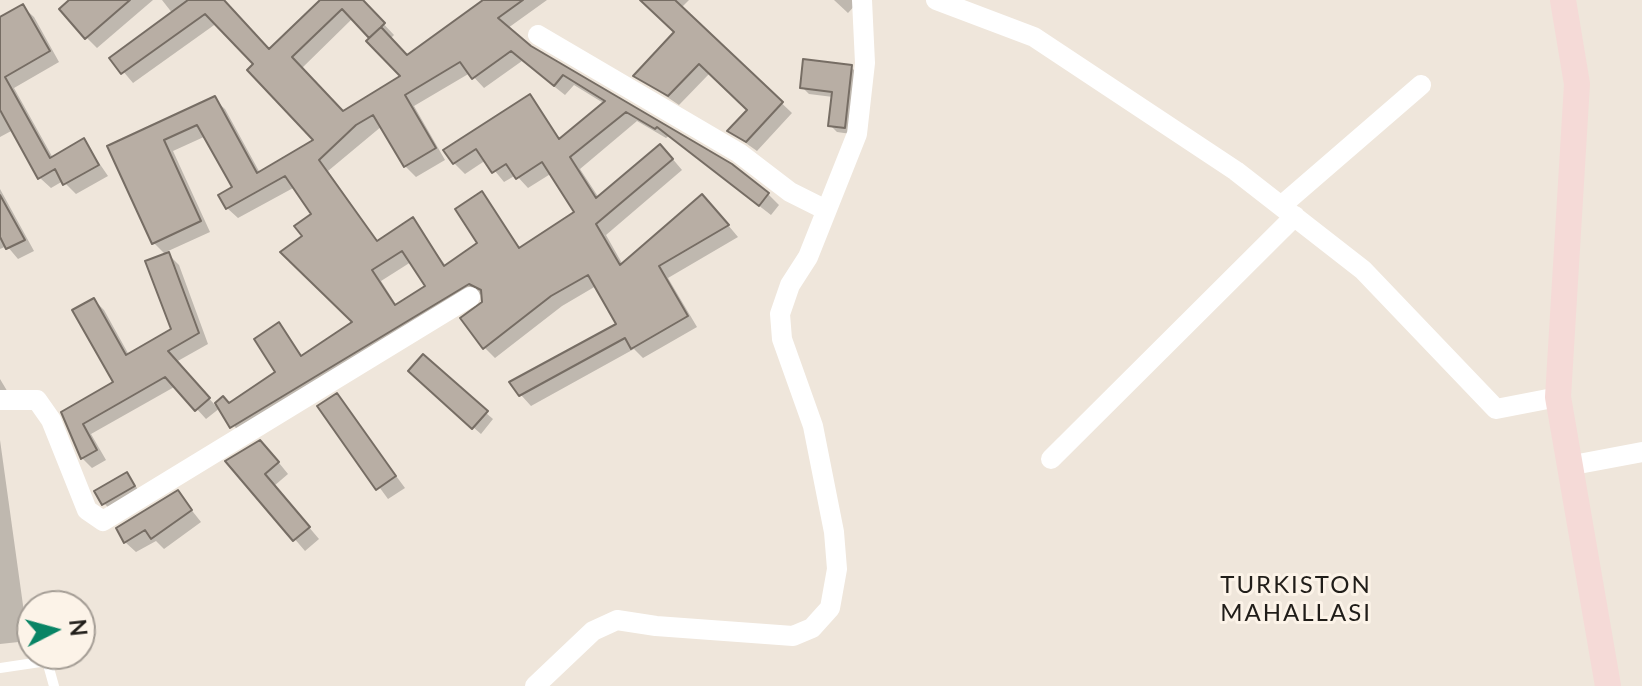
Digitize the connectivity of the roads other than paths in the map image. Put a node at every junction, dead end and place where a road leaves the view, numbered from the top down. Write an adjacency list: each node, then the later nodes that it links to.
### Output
1 (862, 0): 6 (street)
2 (936, 0): 7 (street)
3 (1563, 0): 9 (street)
4 (538, 35): 6 (street)
5 (1421, 85): 7 (street)
6 (826, 210): 16 (street)
7 (1288, 211): 9 (street); 12 (street)
8 (470, 297): 10 (street)
9 (1558, 397): 13 (street)
10 (0, 400)
11 (1642, 452): 13 (street)
12 (1051, 459)
13 (1568, 466): 17 (street)
14 (0, 668): 15 (lane)
15 (54, 686)
16 (535, 686)
17 (1608, 686)

